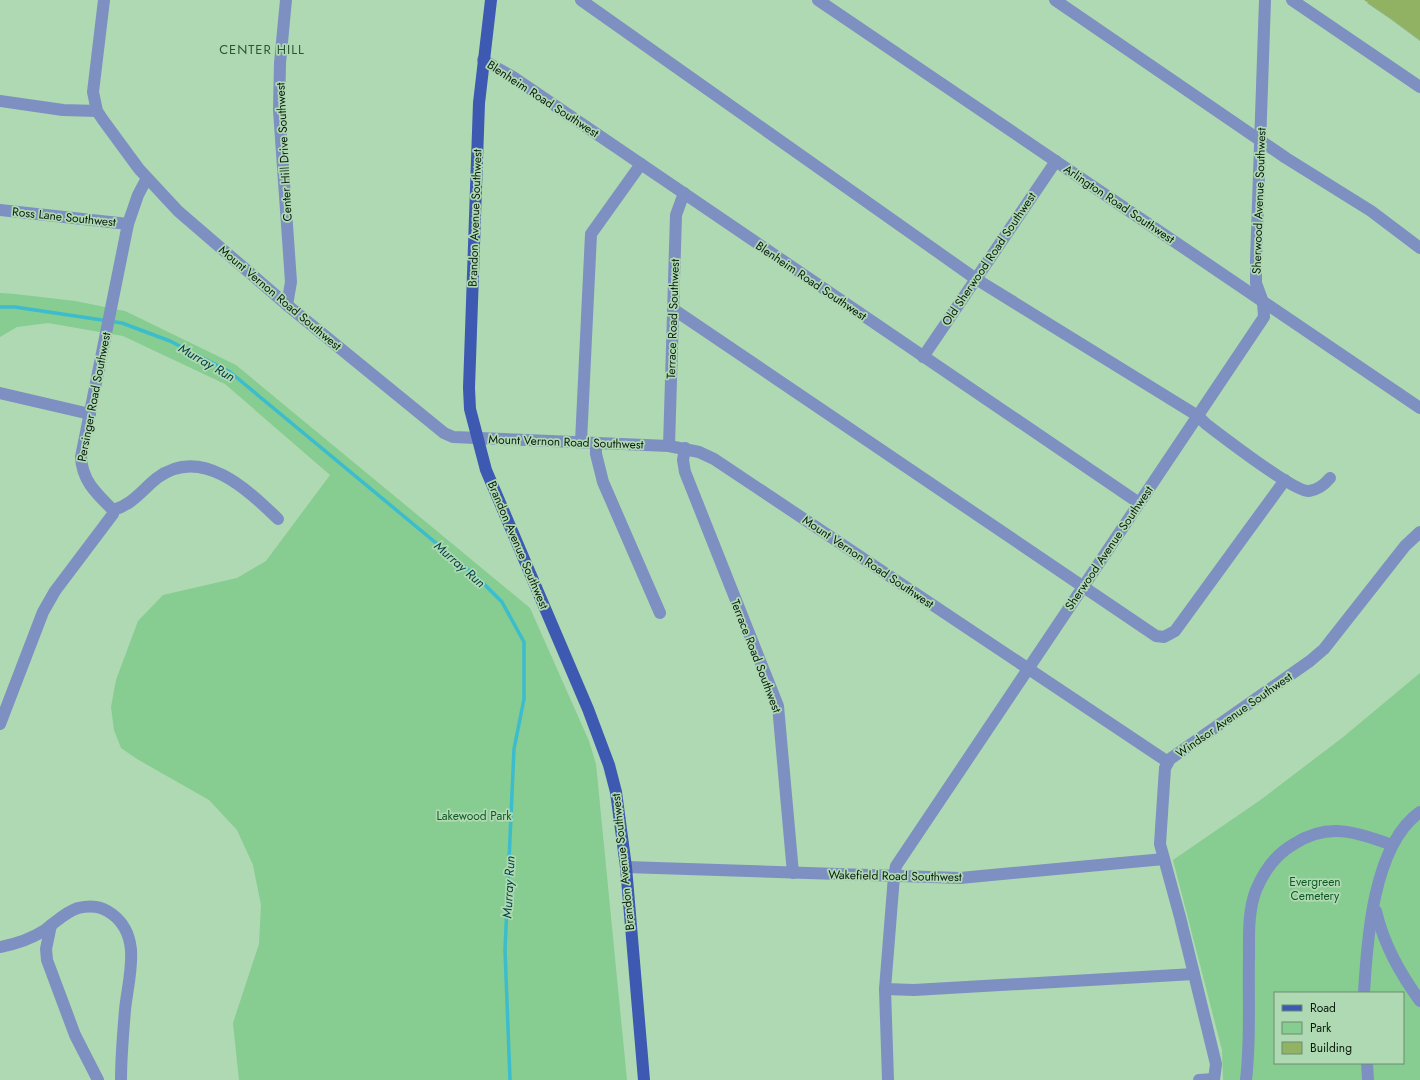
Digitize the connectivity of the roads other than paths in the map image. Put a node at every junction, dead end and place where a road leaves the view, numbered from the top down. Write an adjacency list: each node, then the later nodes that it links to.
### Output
1 (104, 0): 12 (street)
2 (286, 0): 23 (street, Center Hill Drive Southwest)
3 (491, 0): 9 (main road, Brandon Avenue Southwest)
4 (581, 0): 21 (street)
5 (818, 0): 14 (street, Arlington Road Southwest)
6 (1055, 0): 13 (street)
7 (1265, 0): 13 (street, Sherwood Avenue Southwest)
8 (1292, 0): 10 (street)
9 (483, 60): 15 (street, Blenheim Road Southwest); 30 (main road, Brandon Avenue Southwest)
10 (1420, 87)
11 (0, 101): 12 (street)
12 (97, 111): 16 (street, Mount Vernon Road Southwest)
13 (1260, 140): 20 (street); 22 (street, Sherwood Avenue Southwest)
14 (1056, 161): 21 (street, Old Sherwood Road Southwest); 22 (street, Arlington Road Southwest)
15 (641, 164): 17 (street, Blenheim Road Southwest); 31 (street)
16 (147, 178): 19 (street, Persinger Road Southwest); 23 (street, Mount Vernon Road Southwest)
17 (684, 194): 24 (street, Terrace Road Southwest); 25 (street, Blenheim Road Southwest)
18 (0, 210): 19 (street, Ross Lane Southwest)
19 (128, 224): 28 (street, Persinger Road Southwest)
20 (1420, 248)
21 (976, 279): 25 (street, Old Sherwood Road Southwest); 29 (street)
22 (1263, 302): 27 (street, Arlington Road Southwest); 29 (street, Sherwood Avenue Southwest)
23 (288, 305): 30 (street, Mount Vernon Road Southwest)
24 (673, 308): 33 (street, Terrace Road Southwest); 41 (street)
25 (923, 357): 37 (street, Blenheim Road Southwest)
26 (0, 393): 28 (street)
27 (1420, 408)
28 (90, 414): 38 (street, Persinger Road Southwest)
29 (1198, 416): 36 (street); 37 (street, Sherwood Avenue Southwest)
30 (476, 438): 31 (street, Mount Vernon Road Southwest); 49 (main road, Brandon Avenue Southwest)
31 (581, 442): 32 (street, Mount Vernon Road Southwest)
32 (596, 443): 33 (street, Mount Vernon Road Southwest); 42 (street)
33 (669, 446): 34 (street, Mount Vernon Road Southwest)
34 (685, 448): 43 (street, Mount Vernon Road Southwest); 50 (street, Terrace Road Southwest)
35 (1330, 478): 36 (street)
36 (1285, 480): 41 (street)
37 (1139, 503): 41 (street, Sherwood Avenue Southwest)
38 (113, 510): 39 (street); 44 (street)
39 (278, 519)
40 (1420, 532): 45 (street, Windsor Avenue Southwest)
41 (1083, 586): 43 (street, Sherwood Avenue Southwest)
42 (660, 613)
43 (1027, 670): 45 (street, Mount Vernon Road Southwest); 51 (street, Sherwood Avenue Southwest)
44 (0, 724)
45 (1168, 762): 48 (street, Windsor Avenue Southwest)
46 (1420, 812): 47 (street)
47 (1392, 845): 52 (street); 66 (street)
48 (1164, 859): 51 (street, Wakefield Road Southwest); 55 (street, Windsor Avenue Southwest)
49 (626, 867): 50 (street, Wakefield Road Southwest); 62 (main road, Brandon Avenue Southwest)
50 (793, 873): 51 (street, Wakefield Road Southwest)
51 (894, 876): 56 (street, Sherwood Avenue Southwest)
52 (1375, 905): 57 (street); 58 (street)
53 (51, 925): 54 (street); 60 (street); 61 (street)
54 (0, 947)
55 (1194, 974): 56 (street); 65 (street, Windsor Avenue Southwest)
56 (885, 990): 63 (street, Sherwood Avenue Southwest)
57 (1364, 992)
58 (1420, 1001)
59 (1367, 1064): 67 (street)
60 (98, 1080)
61 (121, 1080)
62 (644, 1080)
63 (888, 1080)
64 (1199, 1080): 65 (street)
65 (1214, 1080)
66 (1246, 1080)
67 (1368, 1080)

